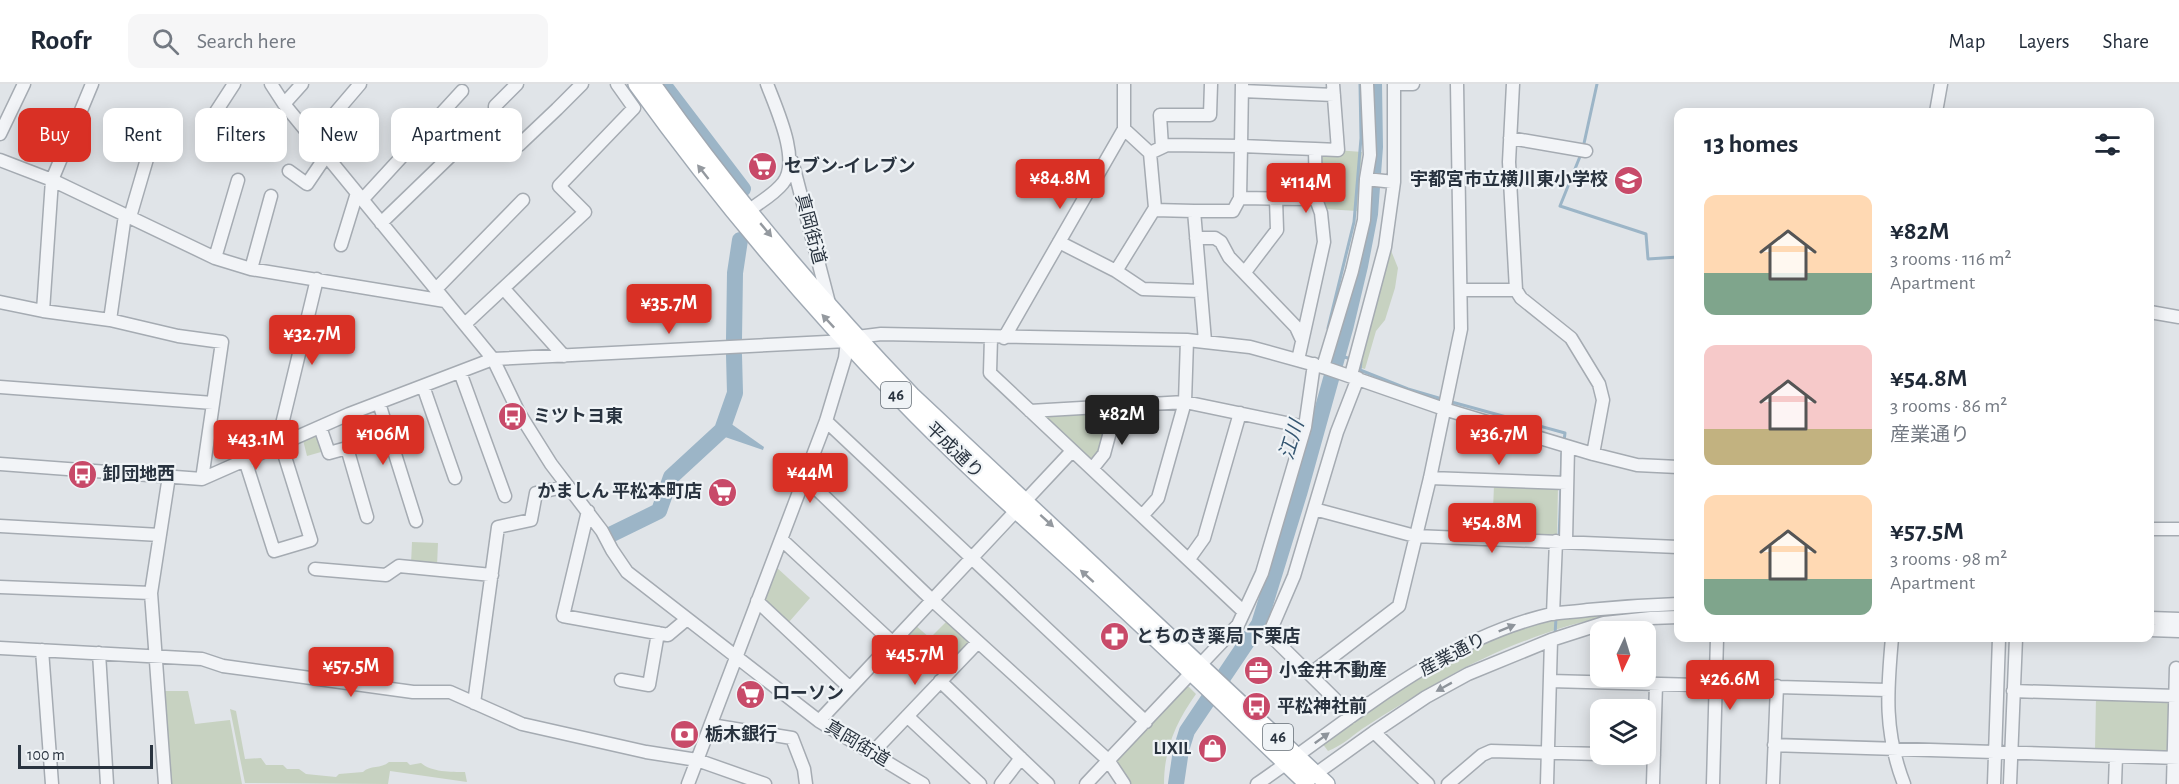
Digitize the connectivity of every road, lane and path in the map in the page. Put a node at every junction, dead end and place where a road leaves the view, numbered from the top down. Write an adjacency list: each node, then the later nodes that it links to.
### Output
1 (24, 84): 31 (street)
2 (92, 84): 46 (street)
3 (234, 84): 25 (street)
4 (271, 84): 24 (street, 真岡街道)
5 (302, 84): 24 (street)
6 (360, 84): 26 (street)
7 (517, 84): 27 (street)
8 (582, 84): 33 (street)
9 (617, 84): 69 (street)
10 (636, 84): 57 (main road, 平成通り / 46, one-way to 10)
11 (653, 84): 57 (main road, 平成通り / 46)
12 (767, 84): 38 (street, 真岡街道)
13 (1124, 84): 30 (street)
14 (1211, 84): 36 (street)
15 (1367, 84): 45 (street)
16 (1394, 84): 17 (street); 48 (street)
17 (1413, 84)
18 (1457, 84): 70 (street)
19 (1513, 84): 32 (street)
20 (1941, 84): 28 (street)
21 (1242, 88): 22 (street); 34 (street)
22 (1333, 90): 35 (street)
23 (462, 91): 50 (street)
24 (284, 104): 29 (street, 真岡街道)
25 (218, 108)
26 (339, 108)
27 (495, 108)
28 (1937, 108)
29 (299, 122)
30 (1124, 129): 36 (street); 61 (street)
31 (0, 134)
32 (1510, 138): 37 (street); 71 (street)
33 (522, 142)
34 (1241, 146): 35 (street); 36 (street); 51 (street)
35 (1315, 149): 53 (street)
36 (1156, 150): 55 (street)
37 (1586, 151)
38 (790, 154): 57 (street, 真岡街道); 75 (street, 真岡街道 / 46)
39 (0, 160): 46 (street)
40 (146, 162): 58 (street)
41 (322, 162): 44 (street)
42 (331, 162): 50 (street, 真岡街道)
43 (444, 162): 59 (street)
44 (289, 171)
45 (1365, 179): 48 (street); 90 (street)
46 (52, 180): 58 (street); 76 (street)
47 (238, 180): 63 (street)
48 (1394, 182): 92 (street)
49 (271, 196): 64 (street)
50 (359, 196): 59 (street, 真岡街道); 62 (street)
51 (1240, 198): 52 (street); 56 (street)
52 (1276, 199): 53 (street); 66 (street)
53 (1317, 199): 85 (street)
54 (524, 200): 68 (street)
55 (1154, 210): 56 (street); 65 (street)
56 (1194, 211): 60 (street)
57 (744, 214): 75 (main road, 平成通り / 46, one-way to 75); 83 (main road, 平成通り / 46, one-way to 57)
58 (128, 216): 63 (street); 79 (street)
59 (381, 222): 68 (street, 真岡街道)
60 (1196, 238): 66 (street); 72 (street)
61 (1059, 242): 65 (street); 82 (street)
62 (341, 245)
63 (215, 258): 64 (street)
64 (251, 269): 67 (street)
65 (1116, 271): 72 (street)
66 (1245, 272): 85 (street)
67 (317, 279): 73 (street); 105 (street)
68 (436, 289): 73 (street, 真岡街道)
69 (504, 289): 80 (street); 87 (street)
70 (1462, 290): 71 (street); 99 (street)
71 (1515, 290): 108 (street)
72 (1200, 291): 86 (street)
73 (445, 301): 80 (street, 真岡街道)
74 (0, 302): 76 (street)
75 (829, 303): 83 (main road, 平成通り / 46)
76 (43, 311): 79 (street)
77 (2154, 312): 78 (street)
78 (2179, 317)
79 (110, 320): 96 (street)
80 (465, 324): 88 (street, 真岡街道)
81 (991, 337): 82 (street); 83 (street); 100 (street)
82 (1004, 338): 84 (street)
83 (852, 339): 87 (street); 102 (street); 121 (main road, 平成通り / 46)
84 (1187, 340): 86 (street); 95 (street)
85 (1302, 340): 89 (street)
86 (1205, 341): 89 (street)
87 (564, 356): 88 (street)
88 (493, 359): 91 (street); 119 (street, 真岡街道)
89 (1298, 360): 90 (street)
90 (1321, 366): 92 (street); 104 (street)
91 (460, 372): 93 (street); 120 (street)
92 (1352, 376): 99 (street); 122 (street)
93 (423, 386): 97 (street); 116 (street)
94 (0, 387): 96 (street)
95 (1185, 402): 98 (street); 101 (street); 124 (street)
96 (213, 403): 115 (street)
97 (379, 403): 103 (street); 126 (street)
98 (1117, 406): 100 (street); 112 (street)
99 (1444, 409): 106 (street); 117 (street)
100 (1030, 411): 107 (street)
101 (1240, 413): 104 (street); 136 (street)
102 (826, 421): 114 (street); 135 (street)
103 (320, 427): 105 (street); 125 (street)
104 (1305, 427): 144 (street)
105 (279, 445): 109 (street); 109 (street)
106 (1568, 447): 108 (street); 118 (street)
107 (1072, 451): 112 (street); 121 (street)
108 (1593, 454): 111 (street)
109 (245, 459): 115 (street)
110 (0, 464): 113 (street)
111 (1674, 467)
112 (1092, 469): 124 (street)
113 (169, 476): 115 (street); 130 (street)
114 (804, 477): 132 (street); 141 (street)
115 (202, 478)
116 (455, 478)
117 (1430, 478): 118 (street); 131 (street)
118 (1568, 483): 133 (street)
119 (568, 486): 123 (street, 真岡街道); 138 (street)
120 (505, 496)
121 (1020, 506): 135 (street); 166 (main road, 平成通り / 46)
122 (1314, 509): 131 (street); 167 (street)
123 (588, 511): 148 (street, 真岡街道); 152 (street)
124 (1142, 516): 136 (street)
125 (367, 517)
126 (416, 520)
127 (0, 526): 130 (street)
128 (2154, 529): 129 (street)
129 (2179, 529)
130 (160, 535): 140 (street)
131 (1415, 536): 133 (street); 167 (street)
132 (781, 539): 142 (street); 154 (street)
133 (1561, 541): 134 (street); 145 (street)
134 (1674, 547)
135 (971, 558): 141 (street); 183 (street)
136 (1189, 559): 144 (street)
137 (315, 569): 138 (street)
138 (492, 574): 179 (street)
139 (0, 587): 140 (street)
140 (151, 593): 163 (street)
141 (932, 600): 154 (street); 155 (street)
142 (757, 601): 164 (street); 175 (street)
143 (1674, 604): 145 (street, 産業通り)
144 (1244, 612): 166 (street)
145 (1553, 614): 181 (street, 産業通り, one-way to 145)
146 (1674, 617): 153 (street, 産業通り)
147 (2154, 618): 149 (street)
148 (687, 619): 152 (street); 164 (street, 真岡街道)
149 (2179, 619)
150 (2154, 630): 151 (street)
151 (2179, 631)
152 (658, 633): 168 (street)
153 (1551, 640): 170 (street); 185 (street, 産業通り, one-way to 185)
154 (892, 642): 175 (street)
155 (978, 642): 169 (street); 197 (street)
156 (1717, 642): 173 (street)
157 (1892, 642): 176 (street)
158 (1999, 642): 190 (street)
159 (2016, 642): 177 (street)
160 (0, 648): 161 (street)
161 (42, 650): 162 (street); 201 (street)
162 (99, 653): 163 (street); 202 (street)
163 (155, 656): 179 (street); 203 (street)
164 (736, 657): 182 (street, 真岡街道); 184 (street)
165 (2176, 668): 178 (street)
166 (1202, 674): 183 (street); 198 (main road, 46)
167 (1310, 674): 181 (street)
168 (621, 680)
169 (940, 681): 180 (street); 194 (street)
170 (1550, 681): 171 (street); 189 (street)
171 (1590, 682)
172 (1656, 684): 173 (street)
173 (1716, 685): 174 (street); 218 (street)
174 (1777, 686): 176 (street); 186 (street)
175 (850, 688): 182 (street)
176 (1887, 690): 187 (street)
177 (2013, 691): 178 (street); 191 (street)
178 (2175, 696): 195 (street)
179 (474, 703): 196 (street)
180 (907, 716): 188 (street); 208 (street)
181 (1352, 716): 198 (street, 産業通り, one-way to 181)
182 (819, 721): 188 (street, 真岡街道)
183 (1146, 722): 197 (street)
184 (711, 725): 196 (street); 206 (street)
185 (1374, 732): 200 (street, 産業通り); 214 (street)
186 (1774, 745): 187 (street); 219 (street)
187 (1892, 749): 190 (street); 220 (street)
188 (873, 752): 207 (street, 真岡街道)
189 (1548, 752): 192 (street); 215 (street); 216 (street)
190 (1995, 752): 191 (street); 221 (street)
191 (2010, 753): 193 (street); 222 (street)
192 (1590, 754)
193 (2116, 756): 195 (street); 223 (street)
194 (1021, 758): 209 (street); 210 (street)
195 (2176, 758): 224 (street)
196 (696, 760): 204 (street); 205 (street)
197 (1108, 760): 211 (street); 212 (street)
198 (1292, 760): 200 (main road, 46); 213 (street, 産業通り)
199 (1654, 765): 217 (street)
200 (1312, 782)
201 (52, 784)
202 (107, 784)
203 (165, 784)
204 (688, 784)
205 (765, 784)
206 (806, 784)
207 (923, 784)
208 (980, 784)
209 (1001, 784)
210 (1048, 784)
211 (1086, 784)
212 (1124, 784)
213 (1257, 784)
214 (1428, 784)
215 (1448, 784)
216 (1547, 784)
217 (1653, 784)
218 (1713, 784)
219 (1773, 784)
220 (1904, 784)
221 (1994, 784)
222 (2010, 784)
223 (2115, 784)
224 (2173, 784)

